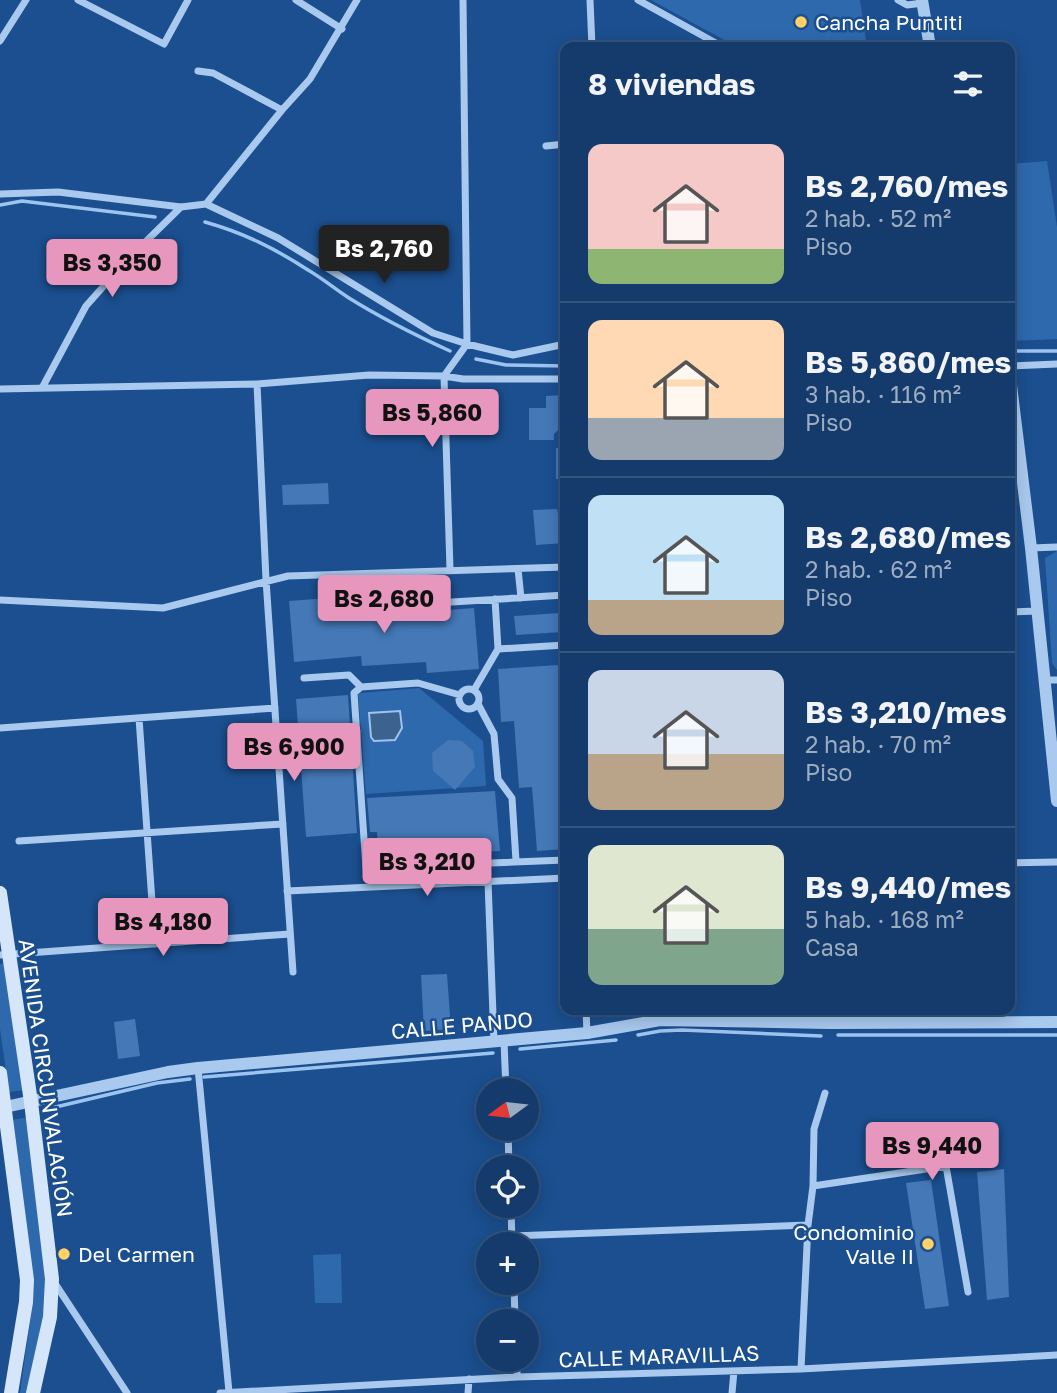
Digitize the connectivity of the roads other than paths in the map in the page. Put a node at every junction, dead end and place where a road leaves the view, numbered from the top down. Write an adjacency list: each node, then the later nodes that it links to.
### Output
1 (26, 0): 12 (street)
2 (78, 0): 3 (street)
3 (188, 0)
4 (296, 0): 11 (street)
5 (357, 0): 11 (street)
6 (463, 0): 23 (street)
7 (590, 0): 13 (street)
8 (638, 0): 14 (street)
9 (898, 0): 10 (street)
10 (923, 1): 15 (street)
11 (342, 29): 17 (street)
12 (0, 41)
13 (592, 42)
14 (714, 42)
15 (929, 42)
16 (198, 71): 17 (street)
17 (282, 110): 21 (street)
18 (560, 145): 19 (street)
19 (546, 146)
20 (0, 194): 22 (street)
21 (206, 204): 22 (street); 23 (street)
22 (181, 207): 30 (street)
23 (467, 345): 24 (street); 27 (street)
24 (560, 345)
25 (1057, 364): 26 (street)
26 (1015, 366)
27 (444, 376): 28 (street); 29 (street); 36 (street)
28 (560, 379)
29 (257, 384): 30 (street); 38 (street)
30 (42, 388): 31 (street)
31 (0, 389)
32 (1015, 418): 34 (street)
33 (1057, 547): 34 (street)
34 (1031, 548): 44 (street)
35 (560, 567): 37 (street)
36 (450, 569): 37 (street); 38 (street)
37 (519, 569): 40 (street)
38 (266, 580): 43 (street); 54 (street)
39 (560, 595): 40 (street)
40 (521, 598): 42 (street)
41 (351, 599): 42 (street)
42 (495, 599): 47 (street)
43 (0, 600)
44 (1038, 611): 45 (street); 49 (street)
45 (1015, 612)
46 (560, 645): 47 (street)
47 (498, 649): 51 (street)
48 (304, 678): 50 (street)
49 (1051, 680): 57 (street)
50 (361, 687): 52 (street); 62 (street)
51 (474, 690): 52 (street); 53 (street)
52 (460, 695): 53 (street)
53 (478, 704): 62 (street)
54 (275, 708): 55 (street); 58 (street)
55 (139, 718): 56 (street); 59 (street)
56 (0, 727)
57 (1057, 800)
58 (283, 824): 59 (street); 67 (street)
59 (147, 833): 60 (street); 70 (street)
60 (19, 841)
61 (560, 860): 62 (street)
62 (516, 862)
63 (1057, 862): 64 (street)
64 (1015, 863)
65 (560, 878): 66 (street)
66 (488, 881): 67 (street); 76 (street)
67 (287, 891): 69 (street)
68 (0, 892): 71 (main road, AVENIDA CIRCUNVALACIÓN)
69 (290, 934): 70 (street); 72 (street)
70 (155, 944): 71 (street)
71 (4, 955): 81 (main road, AVENIDA CIRCUNVALACIÓN)
72 (293, 972)
73 (586, 1015): 75 (street)
74 (1057, 1022): 75 (street, CALLE PANDO)
75 (587, 1033): 76 (street, CALLE PANDO)
76 (499, 1042): 77 (street, CALLE PANDO); 79 (street)
77 (198, 1068): 81 (street, CALLE PANDO); 94 (street)
78 (0, 1073): 82 (main road)
79 (504, 1078)
80 (825, 1093): 83 (street)
81 (31, 1102): 82 (street, CALLE PANDO); 86 (main road, AVENIDA CIRCUNVALACIÓN)
82 (2, 1107): 95 (main road)
83 (813, 1186): 84 (street); 87 (street)
84 (808, 1225): 85 (street); 89 (street)
85 (539, 1239)
86 (52, 1279): 96 (main road, AVENIDA CIRCUNVALACIÓN); 97 (street)
87 (968, 1292)
88 (1057, 1355): 89 (street, CALLE MARAVILLAS)
89 (802, 1369): 90 (street, CALLE MARAVILLAS)
90 (734, 1371): 92 (street, CALLE MARAVILLAS); 100 (street)
91 (517, 1372): 92 (street)
92 (517, 1377): 93 (street, CALLE MARAVILLAS)
93 (470, 1379): 94 (street, CALLE MARAVILLAS); 99 (street)
94 (229, 1392): 98 (street, CALLE MARAVILLAS)
95 (11, 1393)
96 (33, 1393)
97 (127, 1393)
98 (220, 1393)
99 (468, 1393)
100 (732, 1393)

